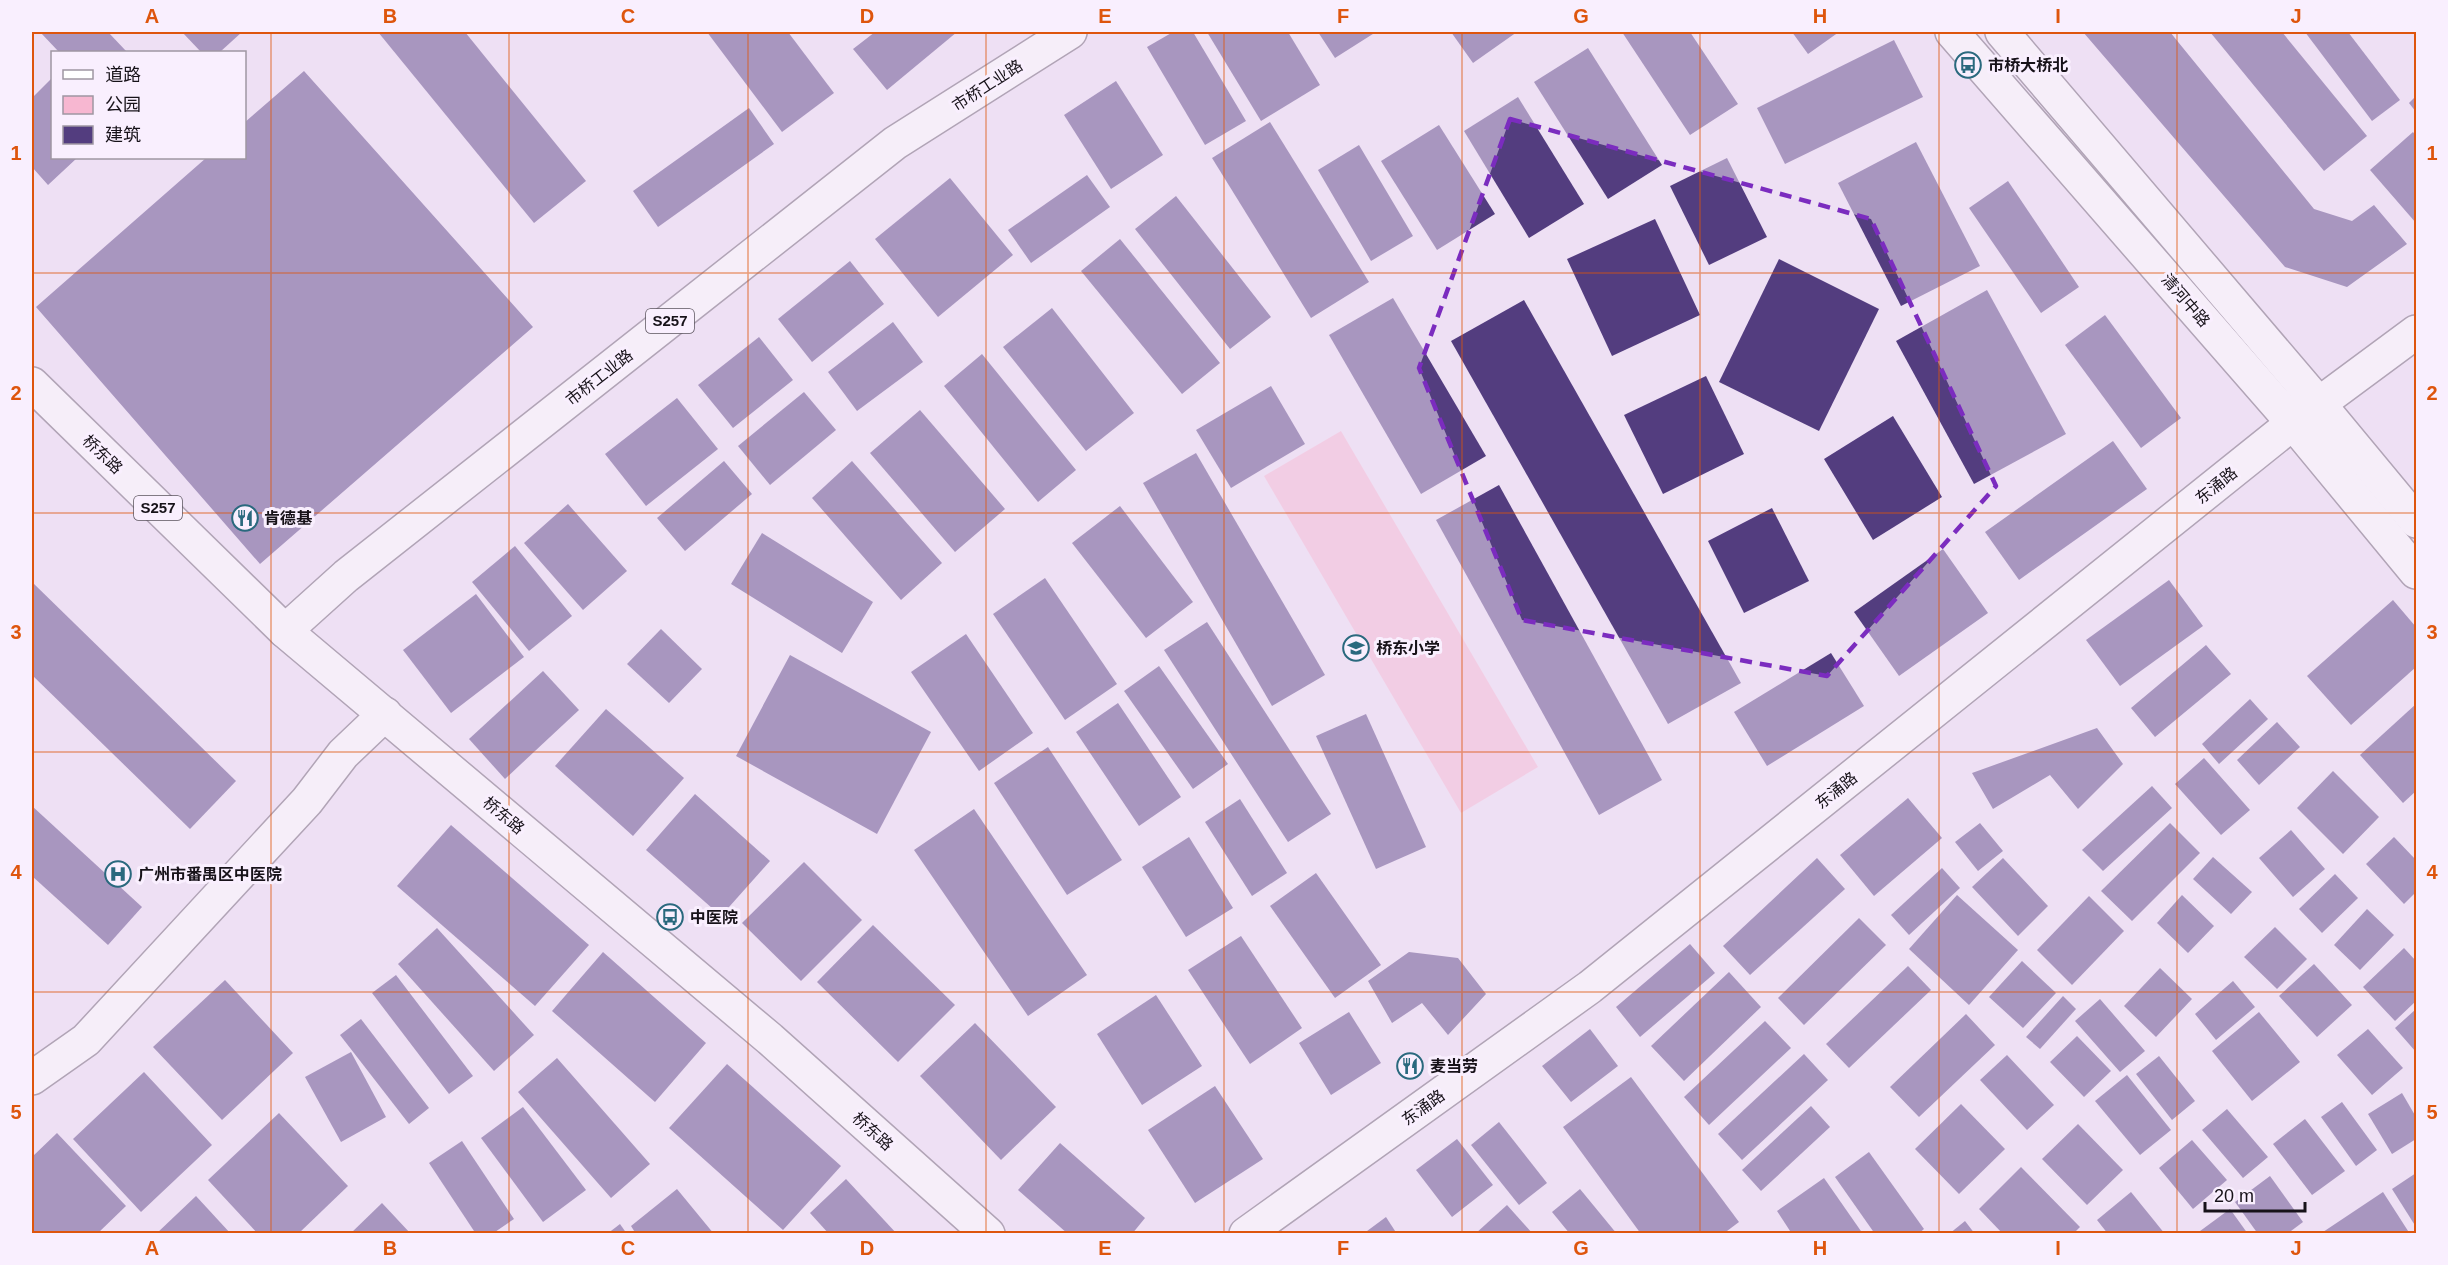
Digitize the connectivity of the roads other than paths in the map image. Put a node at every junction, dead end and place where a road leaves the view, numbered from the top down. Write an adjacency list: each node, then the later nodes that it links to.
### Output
1 (1070, 32): 10 (street, 市桥工业路 / S257)
2 (1952, 32): 7 (street, 清河中路)
3 (2002, 32): 6 (street, 清河中路)
4 (2416, 332): 6 (street, 东涌路)
5 (32, 384): 10 (street, 桥东路 / S257)
6 (2319, 404): 7 (street, 东涌路); 8 (street, 清河中路)
7 (2293, 423): 9 (street, 清河中路); 14 (street, 东涌路)
8 (2416, 521)
9 (2416, 572)
10 (285, 631): 11 (street, 桥东路 / S257)
11 (385, 714): 12 (street); 13 (street, 桥东路 / S257)
12 (32, 1078)
13 (988, 1233)
14 (1246, 1233)

